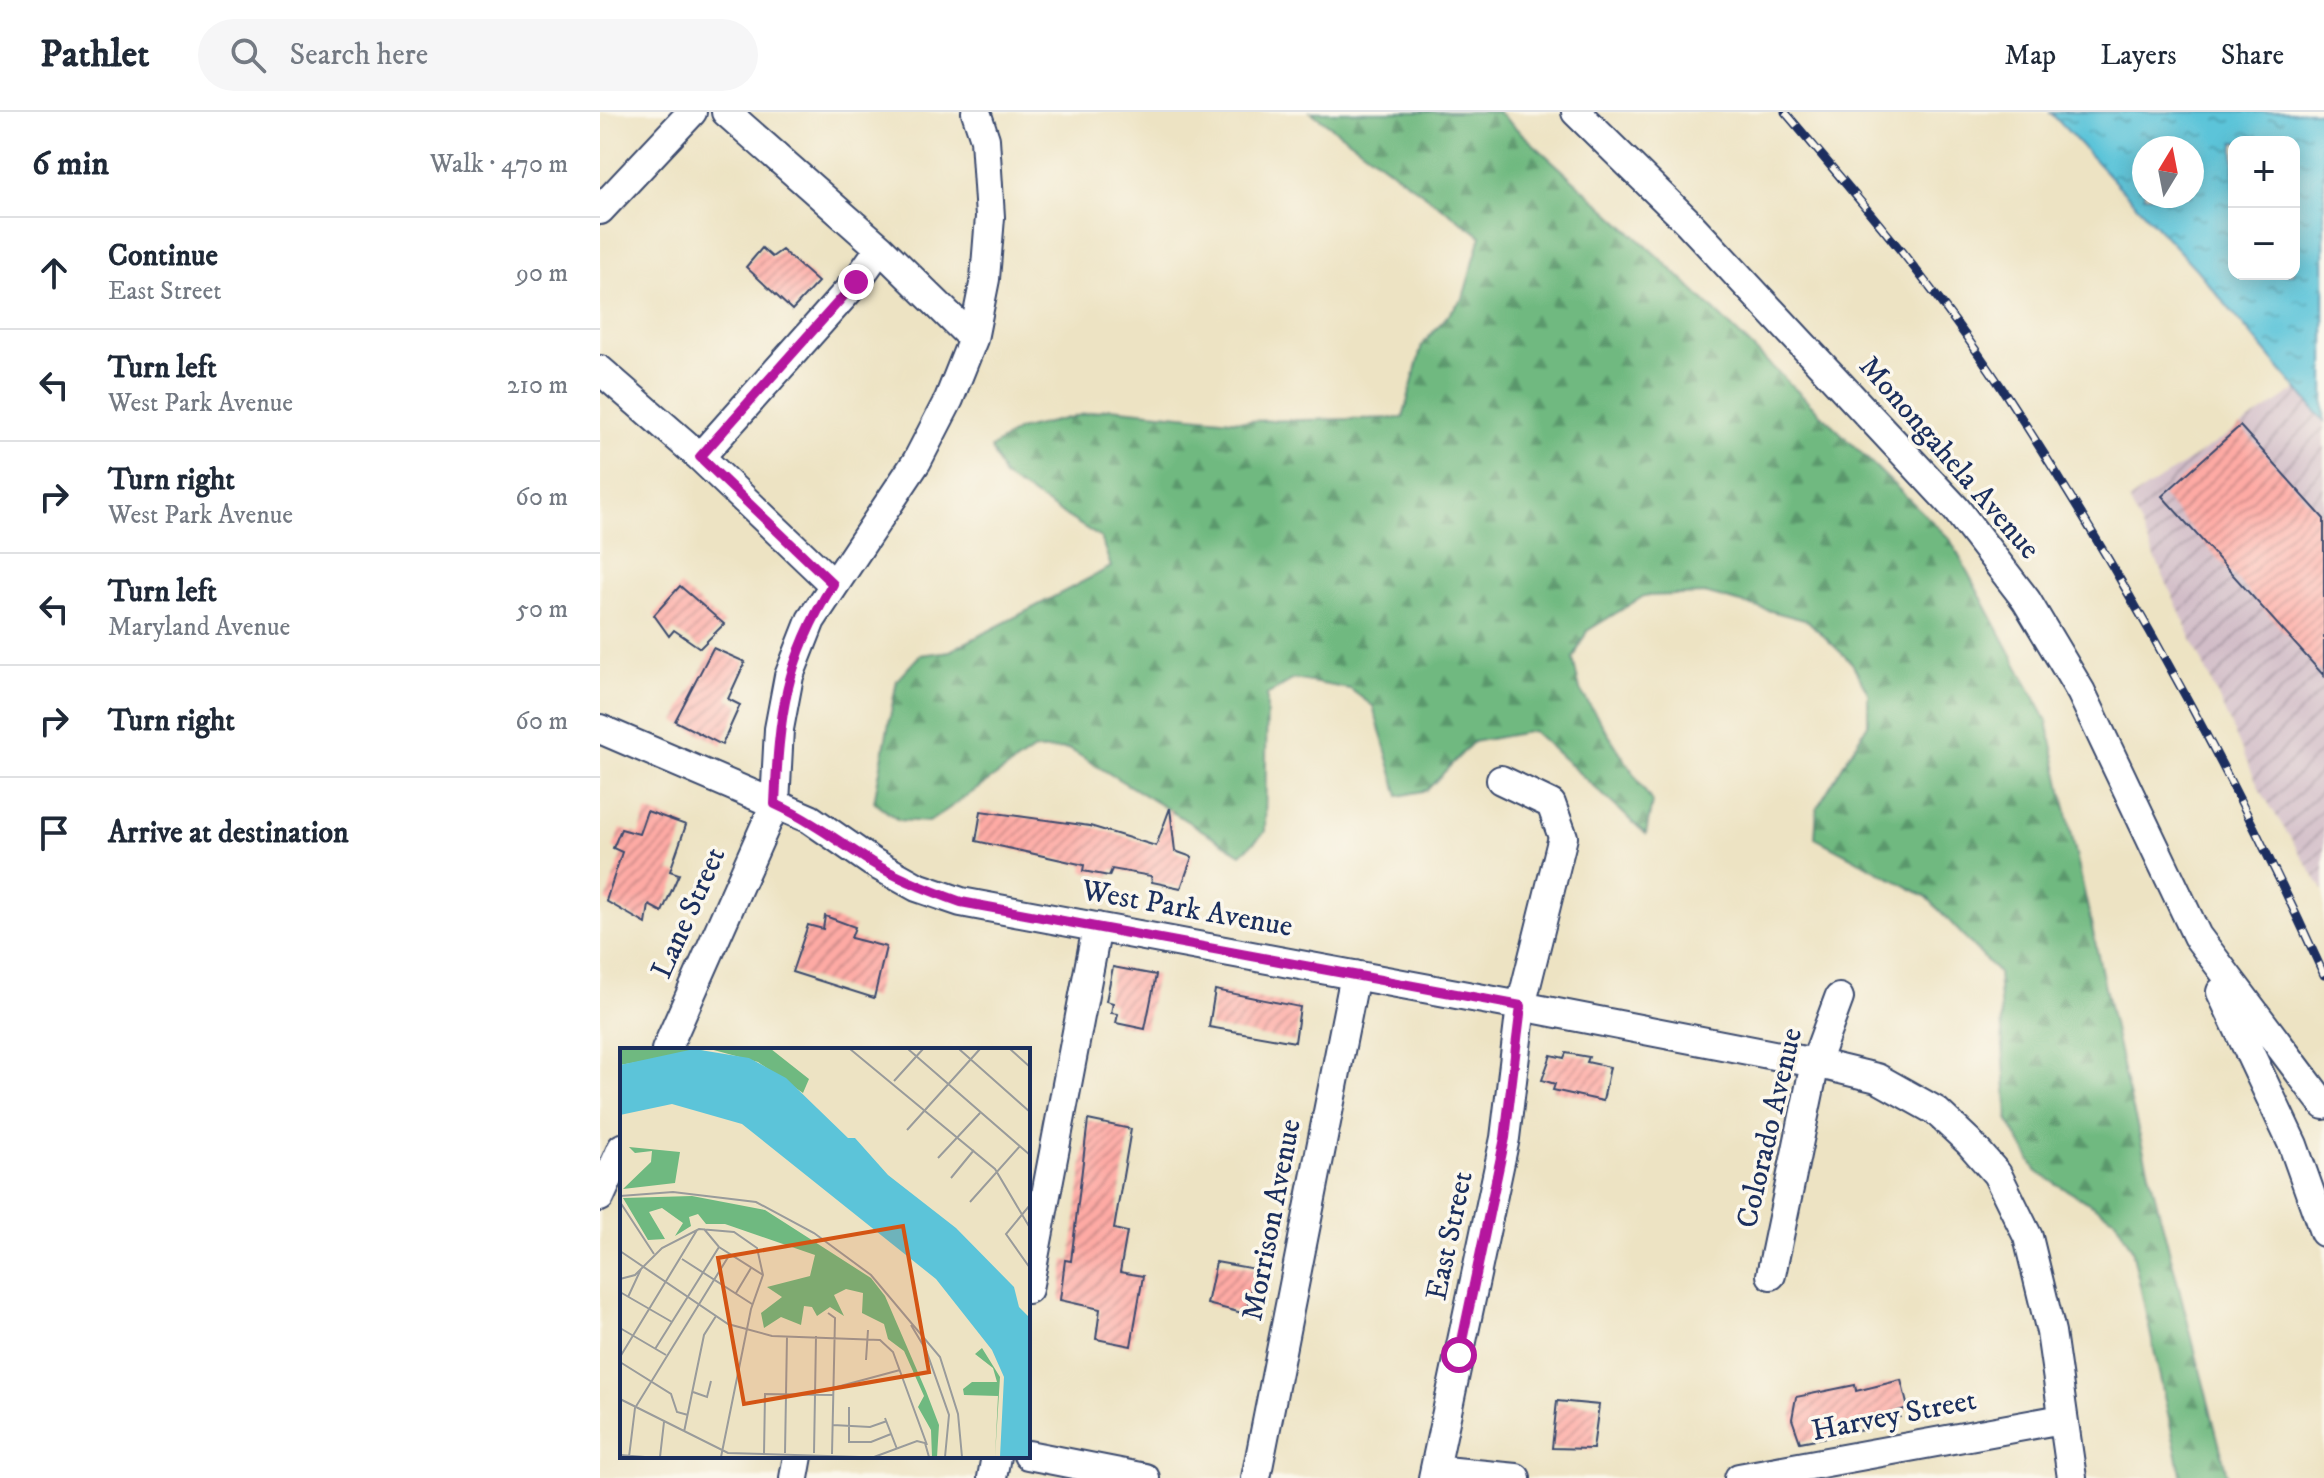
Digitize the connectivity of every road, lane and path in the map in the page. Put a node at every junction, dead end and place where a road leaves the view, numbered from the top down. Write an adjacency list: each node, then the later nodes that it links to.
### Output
1 (692, 112): 5 (street)
2 (726, 112): 6 (street)
3 (976, 112): 7 (street)
4 (1576, 112): 15 (street, Monongahela Avenue)
5 (600, 210)
6 (880, 248): 7 (street); 9 (street)
7 (973, 339): 10 (street)
8 (600, 370): 9 (street)
9 (700, 457): 10 (street)
10 (833, 584): 13 (street)
11 (600, 729): 13 (street, West Park Avenue)
12 (1501, 780): 18 (street)
13 (775, 804): 14 (street, West Park Avenue); 19 (street, Lane Street)
14 (1097, 927): 16 (street, West Park Avenue); 26 (street)
15 (2197, 936): 21 (street, Monongahela Avenue); 24 (street)
16 (1355, 975): 18 (street, West Park Avenue); 35 (street, Morrison Avenue)
17 (1839, 998): 20 (street, Colorado Avenue)
18 (1521, 1006): 20 (street, West Park Avenue); 31 (street, East Street)
19 (667, 1048)
20 (1815, 1063): 25 (street, Colorado Avenue); 27 (street, West Park Avenue)
21 (2324, 1105)
22 (620, 1152): 23 (street)
23 (600, 1197)
24 (2324, 1232)
25 (1771, 1275)
26 (1030, 1279)
27 (2062, 1419): 37 (street, Harvey Street); 38 (street, West Park Avenue)
28 (1030, 1455): 34 (street)
29 (798, 1458): 32 (street)
30 (996, 1458): 33 (street)
31 (1434, 1474): 36 (street)
32 (794, 1478)
33 (992, 1478)
34 (1145, 1478)
35 (1256, 1478)
36 (1516, 1478)
37 (1739, 1478)
38 (2072, 1478)

